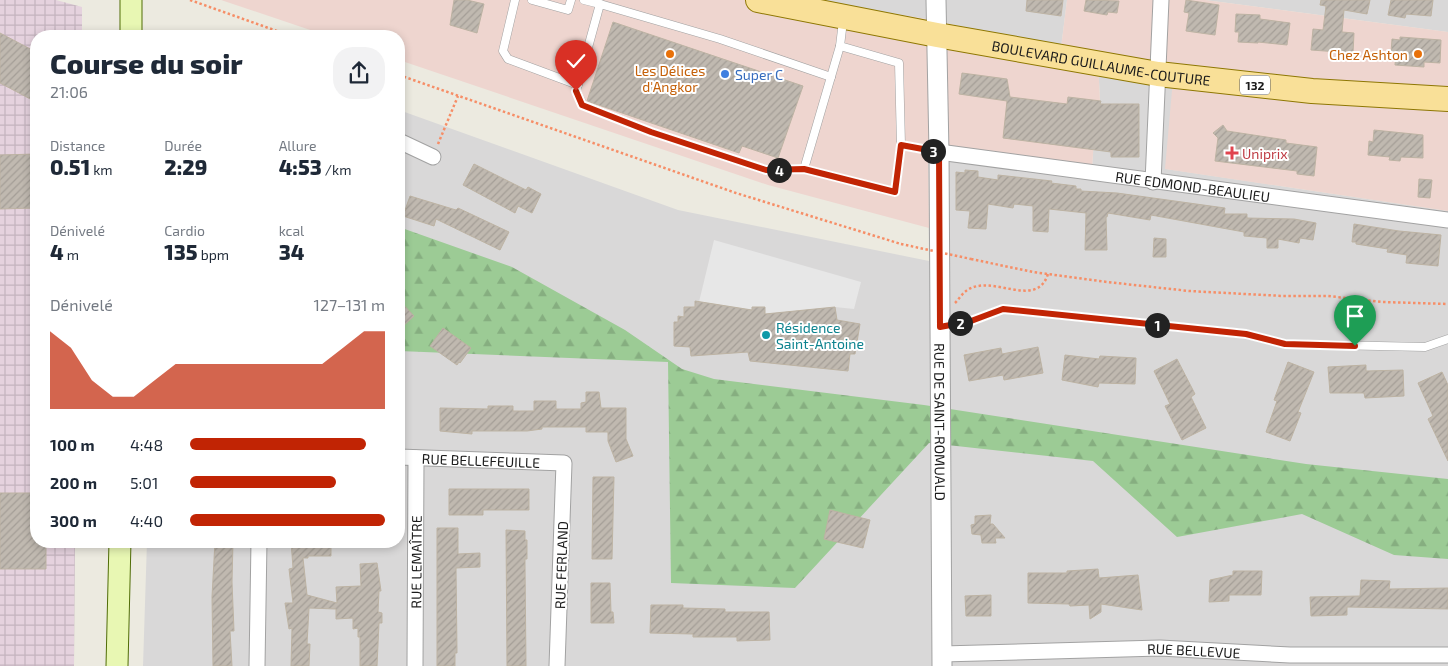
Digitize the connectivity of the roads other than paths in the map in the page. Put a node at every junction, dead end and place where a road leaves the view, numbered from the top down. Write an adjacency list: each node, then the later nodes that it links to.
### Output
1 (131, 0): 11 (main road)
2 (515, 0): 16 (lane)
3 (532, 0): 4 (lane)
4 (572, 0)
5 (584, 0): 9 (lane)
6 (758, 0): 10 (main road, BOULEVARD GUILLAUME-COUTURE / 132)
7 (936, 0): 12 (street, RUE DE SAINT-ROMUALD)
8 (1161, 0): 14 (street)
9 (600, 4): 15 (lane); 16 (lane)
10 (844, 17): 12 (main road, BOULEVARD GUILLAUME-COUTURE / 132); 13 (lane)
11 (130, 30)
12 (937, 35): 14 (main road, BOULEVARD GUILLAUME-COUTURE / 132); 20 (street, RUE DE SAINT-ROMUALD)
13 (840, 46): 15 (lane); 19 (lane)
14 (1158, 74): 17 (main road, BOULEVARD GUILLAUME-COUTURE / 132); 23 (street)
15 (831, 77): 22 (lane)
16 (578, 85): 22 (lane)
17 (1448, 99)
18 (405, 144): 21 (street)
19 (901, 145): 20 (lane); 22 (lane)
20 (939, 152): 23 (street, RUE EDMOND-BEAULIEU); 25 (street, RUE DE SAINT-ROMUALD)
21 (433, 157)
22 (804, 169)
23 (1154, 182): 24 (street, RUE EDMOND-BEAULIEU)
24 (1448, 220)
25 (940, 323): 26 (lane); 33 (street, RUE DE SAINT-ROMUALD)
26 (1448, 339)
27 (405, 457): 28 (street, RUE BELLEFEUILLE)
28 (416, 458): 29 (street, RUE BELLEFEUILLE); 37 (street, RUE LEMAÎTRE)
29 (564, 463): 38 (street, RUE FERLAND)
30 (120, 548): 35 (main road)
31 (259, 548): 36 (street)
32 (1448, 655): 34 (street, RUE BELLEVUE)
33 (942, 660): 34 (street, RUE BELLEVUE)
34 (1290, 661)
35 (117, 666)
36 (257, 666)
37 (415, 666)
38 (557, 666)

